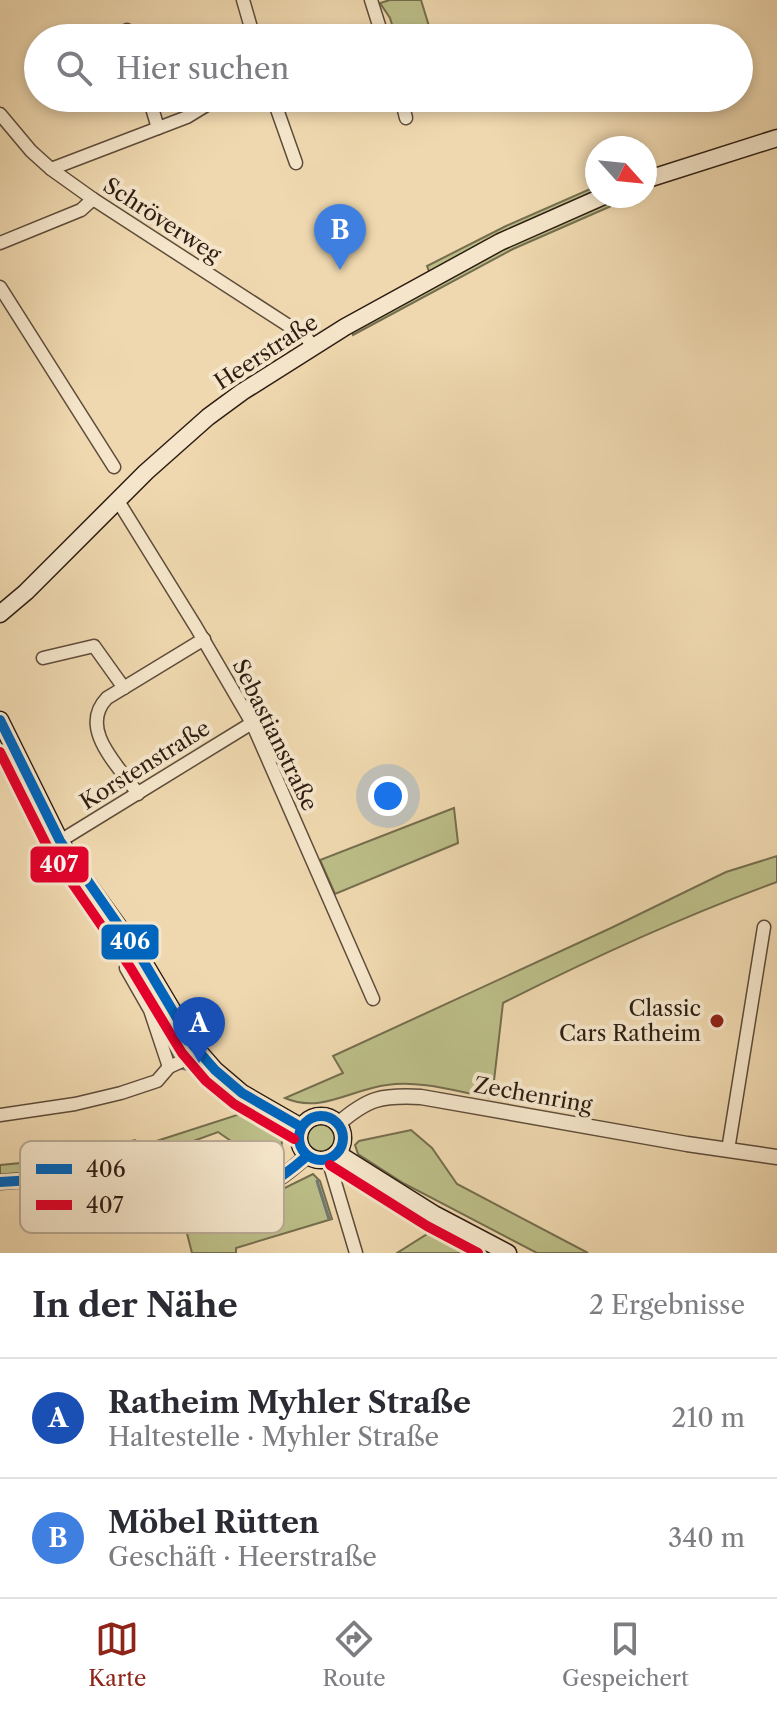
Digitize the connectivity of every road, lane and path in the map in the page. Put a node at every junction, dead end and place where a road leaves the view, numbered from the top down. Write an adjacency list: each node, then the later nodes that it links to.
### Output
1 (243, 0): 3 (street)
2 (371, 0): 4 (street)
3 (250, 24)
4 (379, 24)
5 (153, 112): 11 (street)
6 (195, 112): 11 (street)
7 (278, 112): 13 (street)
8 (404, 112): 10 (street)
9 (0, 114): 14 (street, Schröverweg)
10 (406, 118)
11 (158, 128): 14 (street)
12 (777, 138): 15 (main road)
13 (296, 163)
14 (51, 169): 16 (street, Schröverweg)
15 (657, 176)
16 (93, 199): 18 (street); 20 (street, Schröverweg)
17 (585, 204): 20 (main road, Heerstraße)
18 (0, 243)
19 (0, 287): 21 (street)
20 (313, 347): 22 (main road, Heerstraße)
21 (114, 467)
22 (118, 501): 23 (main road, Heerstraße); 24 (street, Sebastianstraße)
23 (0, 614)
24 (204, 639): 26 (street); 28 (street, Sebastianstraße)
25 (43, 658): 26 (street)
26 (124, 688): 29 (street)
27 (0, 720): 30 (main road)
28 (252, 723): 29 (street, Korstenstraße); 33 (street, Sebastianstraße)
29 (138, 794): 30 (street, Korstenstraße)
30 (60, 841): 34 (main road)
31 (764, 927): 39 (street)
32 (126, 968): 35 (street)
33 (373, 999)
34 (200, 1053): 35 (street); 38 (main road)
35 (169, 1067): 36 (street)
36 (0, 1115)
37 (338, 1124): 38 (main road); 39 (street, Zechenring); 41 (main road)
38 (301, 1127): 40 (main road)
39 (728, 1150): 42 (street, Zechenring)
40 (307, 1156): 41 (main road); 43 (street)
41 (332, 1156): 46 (street); 47 (main road)
42 (777, 1157)
43 (284, 1173)
44 (20, 1180): 45 (street)
45 (0, 1182)
46 (356, 1253)
47 (508, 1253)

